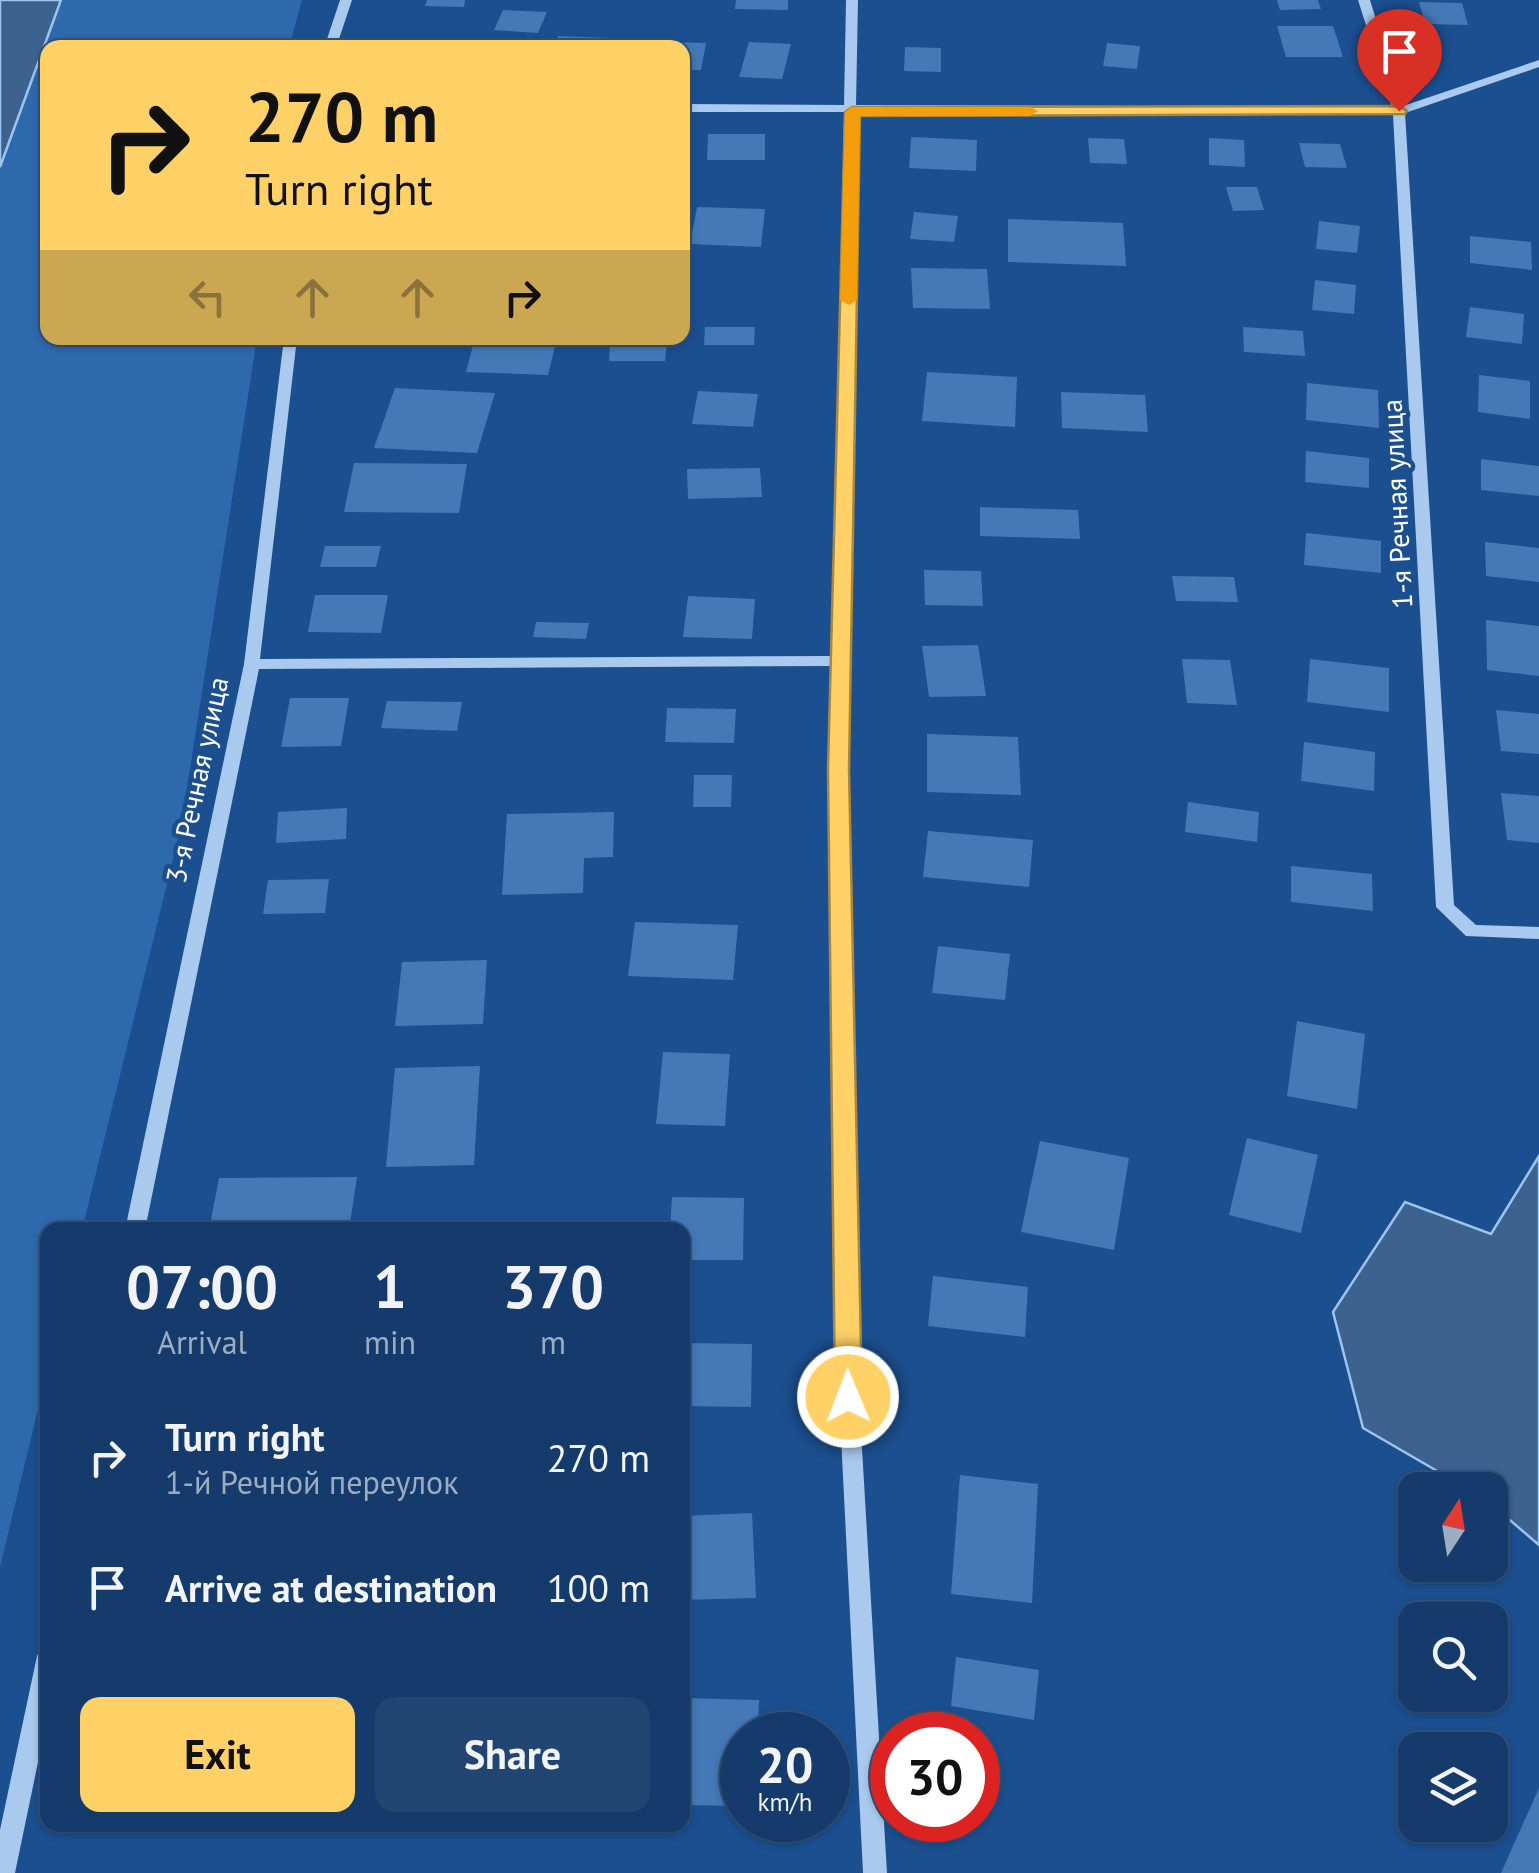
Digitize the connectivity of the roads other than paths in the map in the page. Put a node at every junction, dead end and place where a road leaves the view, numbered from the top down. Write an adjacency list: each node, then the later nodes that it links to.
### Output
1 (346, 0): 4 (street)
2 (852, 0): 8 (street)
3 (1364, 0): 7 (street, 1-я Речная улица)
4 (333, 40)
5 (1539, 63): 7 (street)
6 (690, 108): 8 (street)
7 (1399, 111): 8 (street); 12 (street, 1-я Речная улица)
8 (852, 112): 10 (street)
9 (289, 345): 11 (street, 3-я Речная улица)
10 (841, 661): 11 (street); 16 (street)
11 (252, 664): 13 (street, 3-я Речная улица)
12 (1539, 933)
13 (137, 1222)
14 (40, 1695): 15 (street)
15 (3, 1873)
16 (875, 1873)

